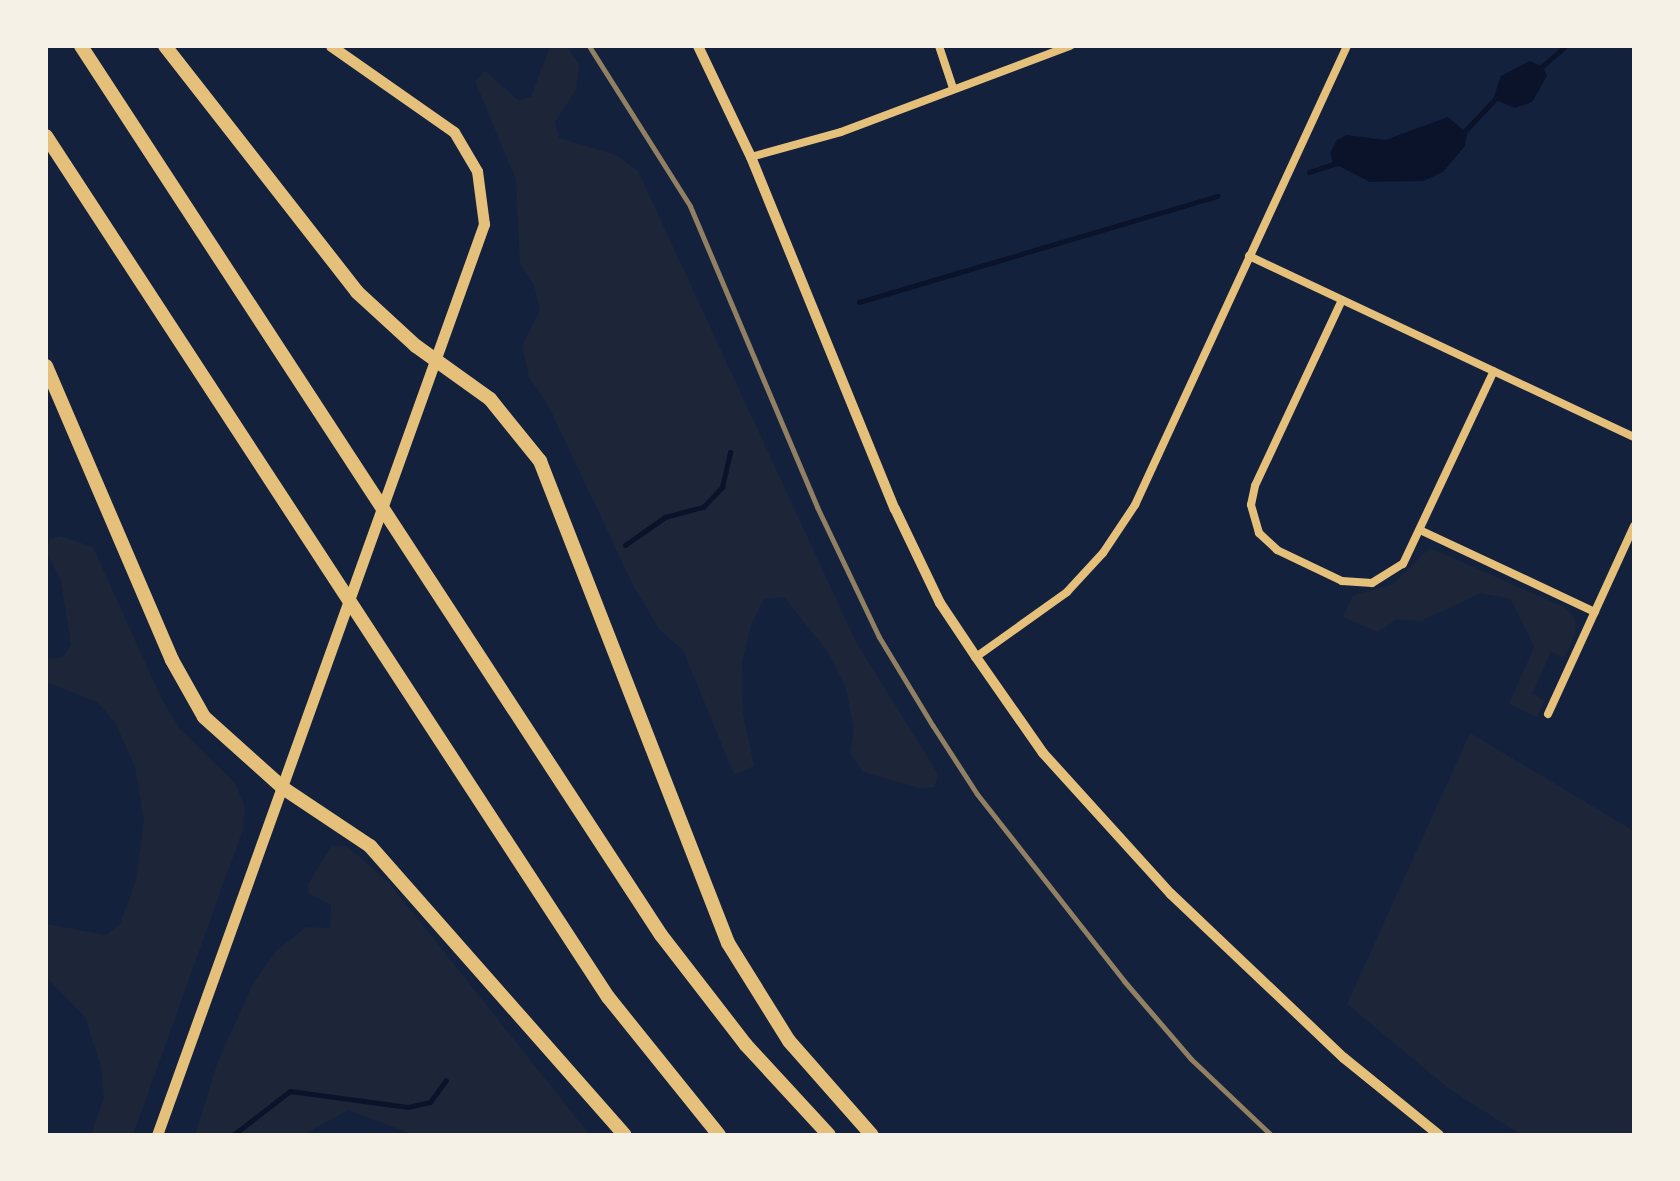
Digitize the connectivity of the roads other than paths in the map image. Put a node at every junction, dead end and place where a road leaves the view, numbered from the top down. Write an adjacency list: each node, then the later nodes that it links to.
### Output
1 (81, 46): 26 (highway)
2 (165, 46): 13 (highway)
3 (331, 46): 13 (main road)
4 (698, 46): 10 (street)
5 (939, 46): 8 (street)
6 (1070, 46): 8 (street)
7 (1347, 46): 11 (street)
8 (953, 88): 10 (street)
9 (46, 136): 25 (highway)
10 (751, 157): 20 (street)
11 (1249, 256): 12 (street); 20 (street)
12 (1342, 300): 15 (street); 18 (street)
13 (438, 361): 22 (main road); 27 (highway)
14 (46, 366): 22 (highway)
15 (1494, 371): 16 (street); 18 (street)
16 (1634, 437)
17 (1634, 526): 19 (street)
18 (1422, 531): 19 (street)
19 (1595, 612): 21 (street)
20 (976, 657): 28 (street)
21 (1548, 714)
22 (283, 788): 23 (main road); 24 (highway)
23 (157, 1135)
24 (625, 1135)
25 (719, 1135)
26 (829, 1135)
27 (872, 1135)
28 (1439, 1135)

